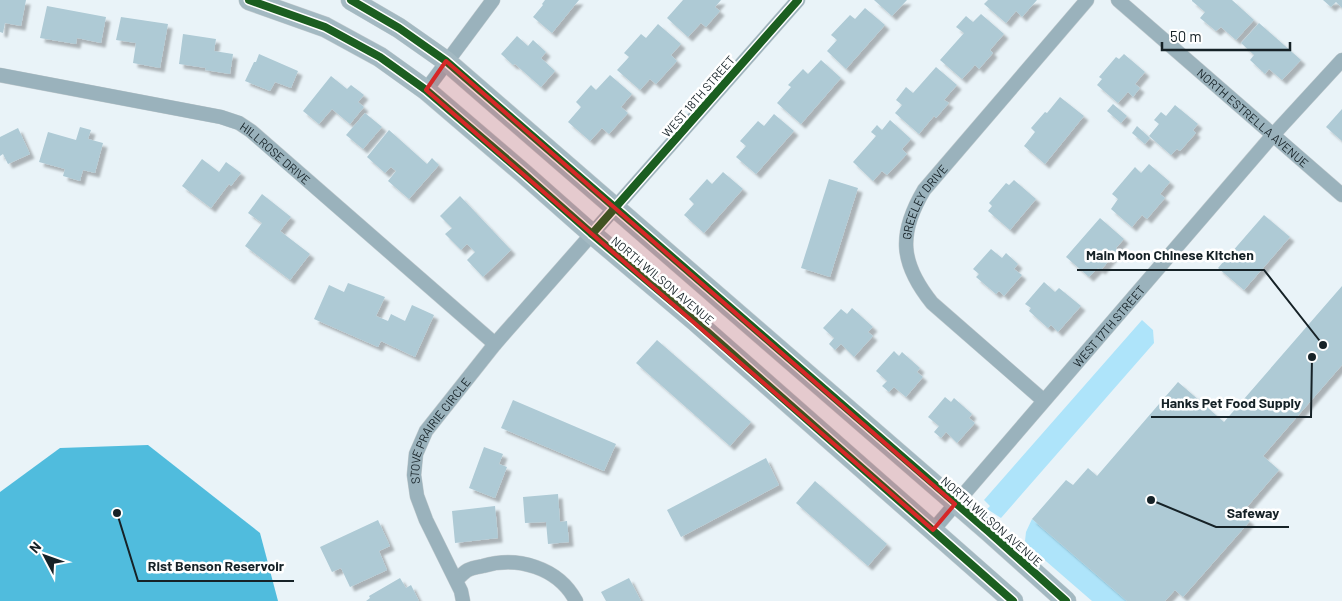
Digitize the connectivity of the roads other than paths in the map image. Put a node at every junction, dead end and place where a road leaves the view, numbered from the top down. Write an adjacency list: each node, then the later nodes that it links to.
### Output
1 (248, 0): 10 (main road, NORTH WILSON AVENUE)
2 (351, 0): 8 (main road, NORTH WILSON AVENUE)
3 (493, 0): 8 (street)
4 (798, 0): 13 (street, WEST 18TH STREET)
5 (1087, 0): 16 (street, GREELEY DRIVE)
6 (1118, 0): 11 (street, NORTH ESTRELLA AVENUE)
7 (1342, 60): 11 (street, WEST 17TH STREET)
8 (446, 61): 10 (street); 13 (main road, NORTH WILSON AVENUE)
9 (0, 75): 15 (street, HILLROSE DRIVE)
10 (426, 90): 14 (main road, NORTH WILSON AVENUE)
11 (1273, 135): 12 (street, NORTH ESTRELLA AVENUE); 16 (street, WEST 17TH STREET)
12 (1342, 195)
13 (616, 207): 14 (street, WEST 18TH STREET); 17 (main road, NORTH WILSON AVENUE)
14 (592, 234): 15 (street); 18 (main road, NORTH WILSON AVENUE)
15 (495, 344): 19 (street, STOVE PRAIRIE CIRCLE)
16 (1043, 400): 17 (street, WEST 17TH STREET)
17 (955, 504): 18 (street, WEST 17TH STREET); 23 (main road, NORTH WILSON AVENUE)
18 (933, 530): 22 (main road, NORTH WILSON AVENUE)
19 (456, 580): 20 (street, STOVE PRAIRIE CIRCLE); 21 (street)
20 (463, 601)
21 (576, 601)
22 (1013, 601)
23 (1066, 601)

